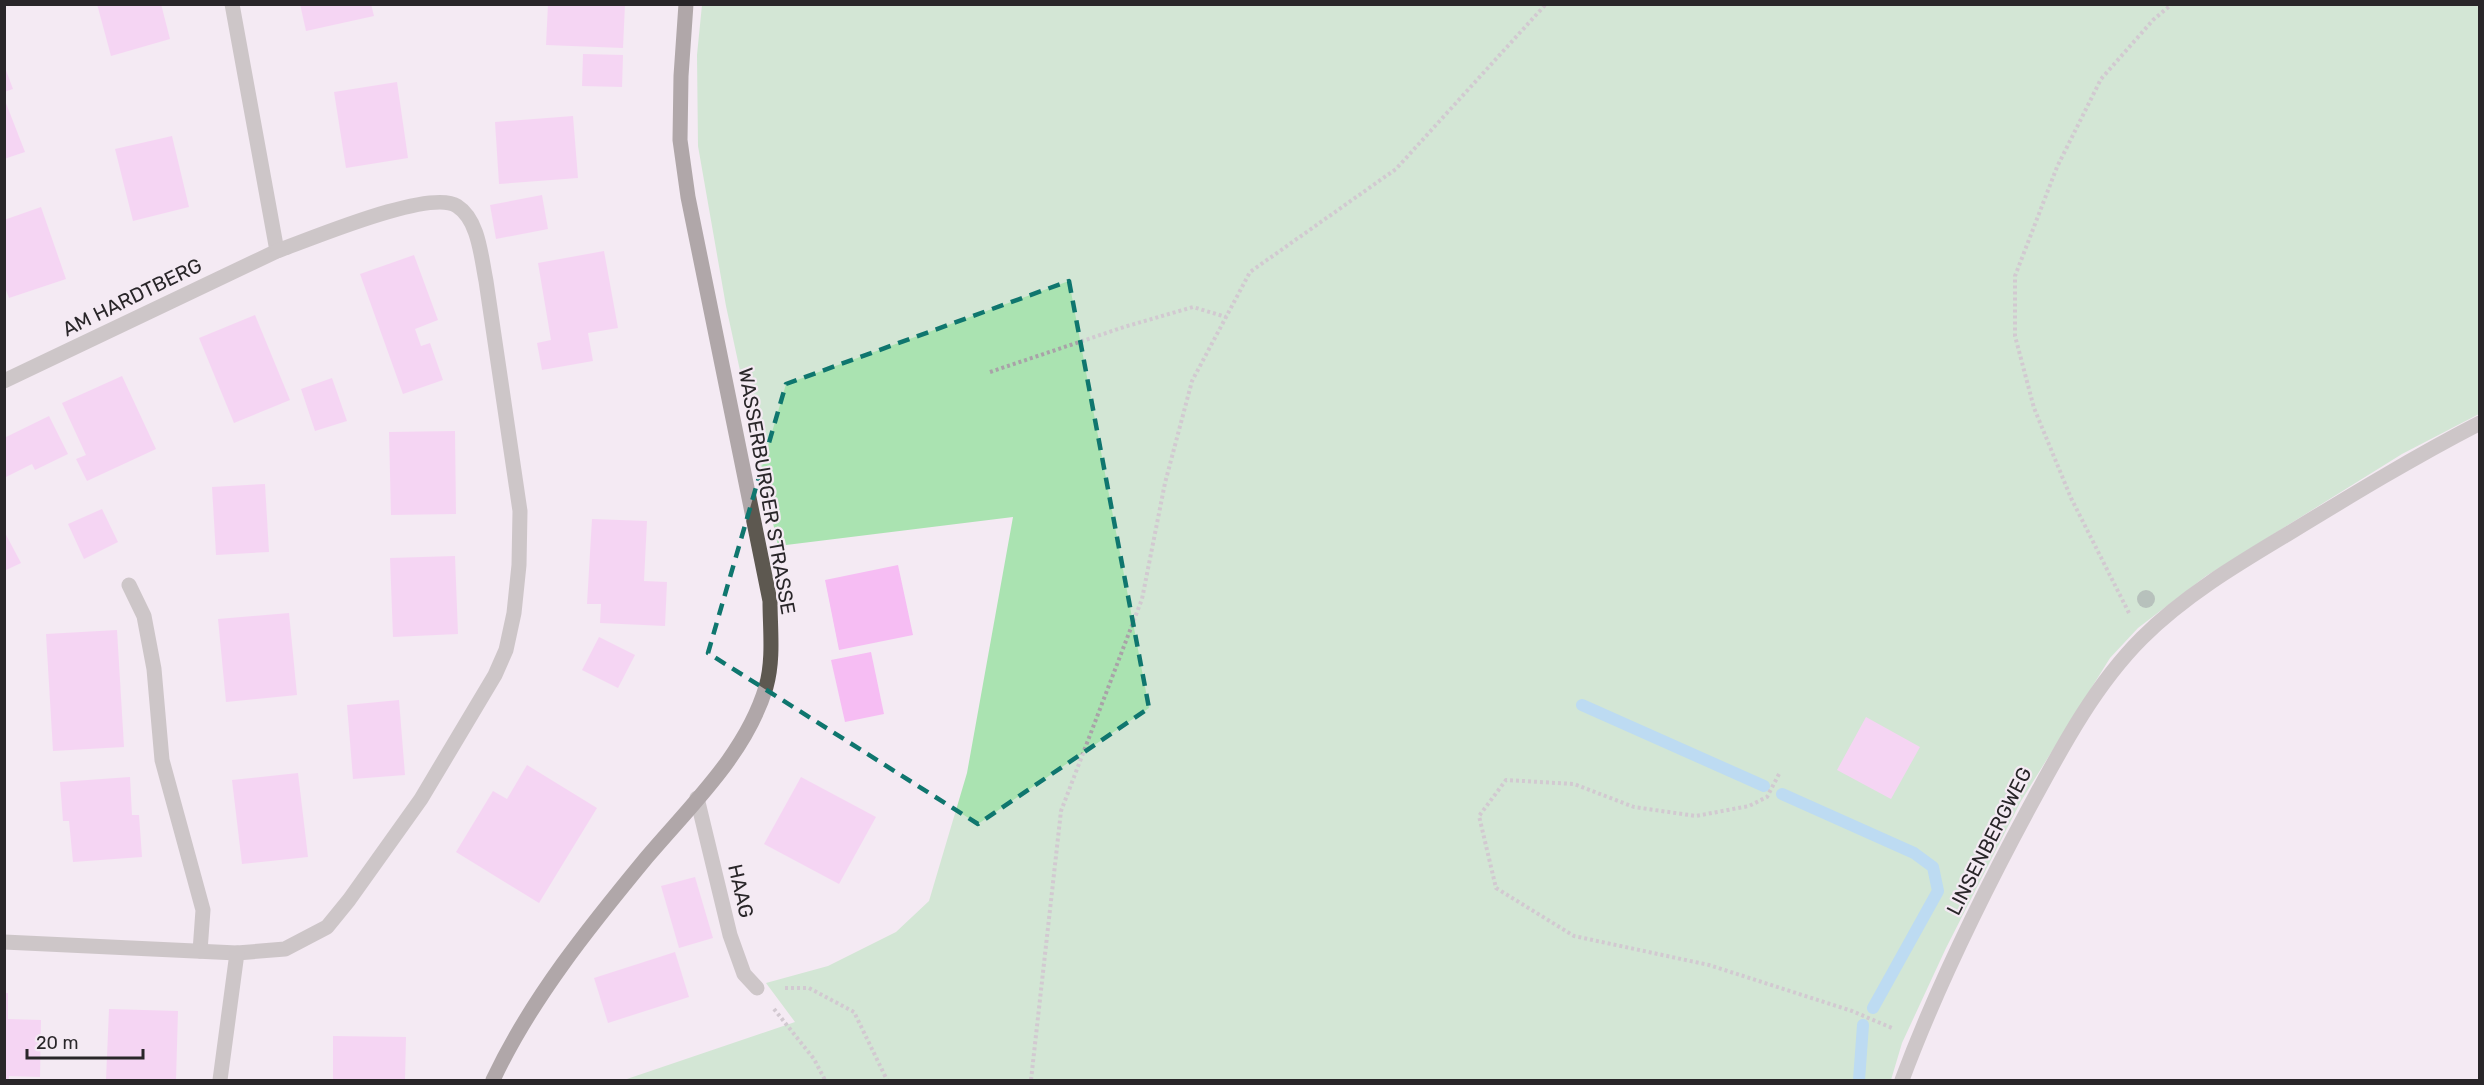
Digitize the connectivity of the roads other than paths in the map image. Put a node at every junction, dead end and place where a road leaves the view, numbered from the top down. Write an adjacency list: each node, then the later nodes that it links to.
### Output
1 (232, 4): 3 (street)
2 (686, 4): 7 (main road, WASSERBURGER STRASSE)
3 (277, 251): 4 (street, AM HARDTBERG); 10 (street, AM HARDTBERG)
4 (4, 381)
5 (2480, 423): 14 (street, LINSENBERGWEG)
6 (129, 585): 9 (street)
7 (697, 798): 11 (street, HAAG); 13 (main road, WASSERBURGER STRASSE)
8 (4, 942): 9 (street)
9 (200, 951): 10 (street)
10 (237, 953): 12 (street)
11 (757, 988)
12 (220, 1080)
13 (493, 1080)
14 (1902, 1080)

